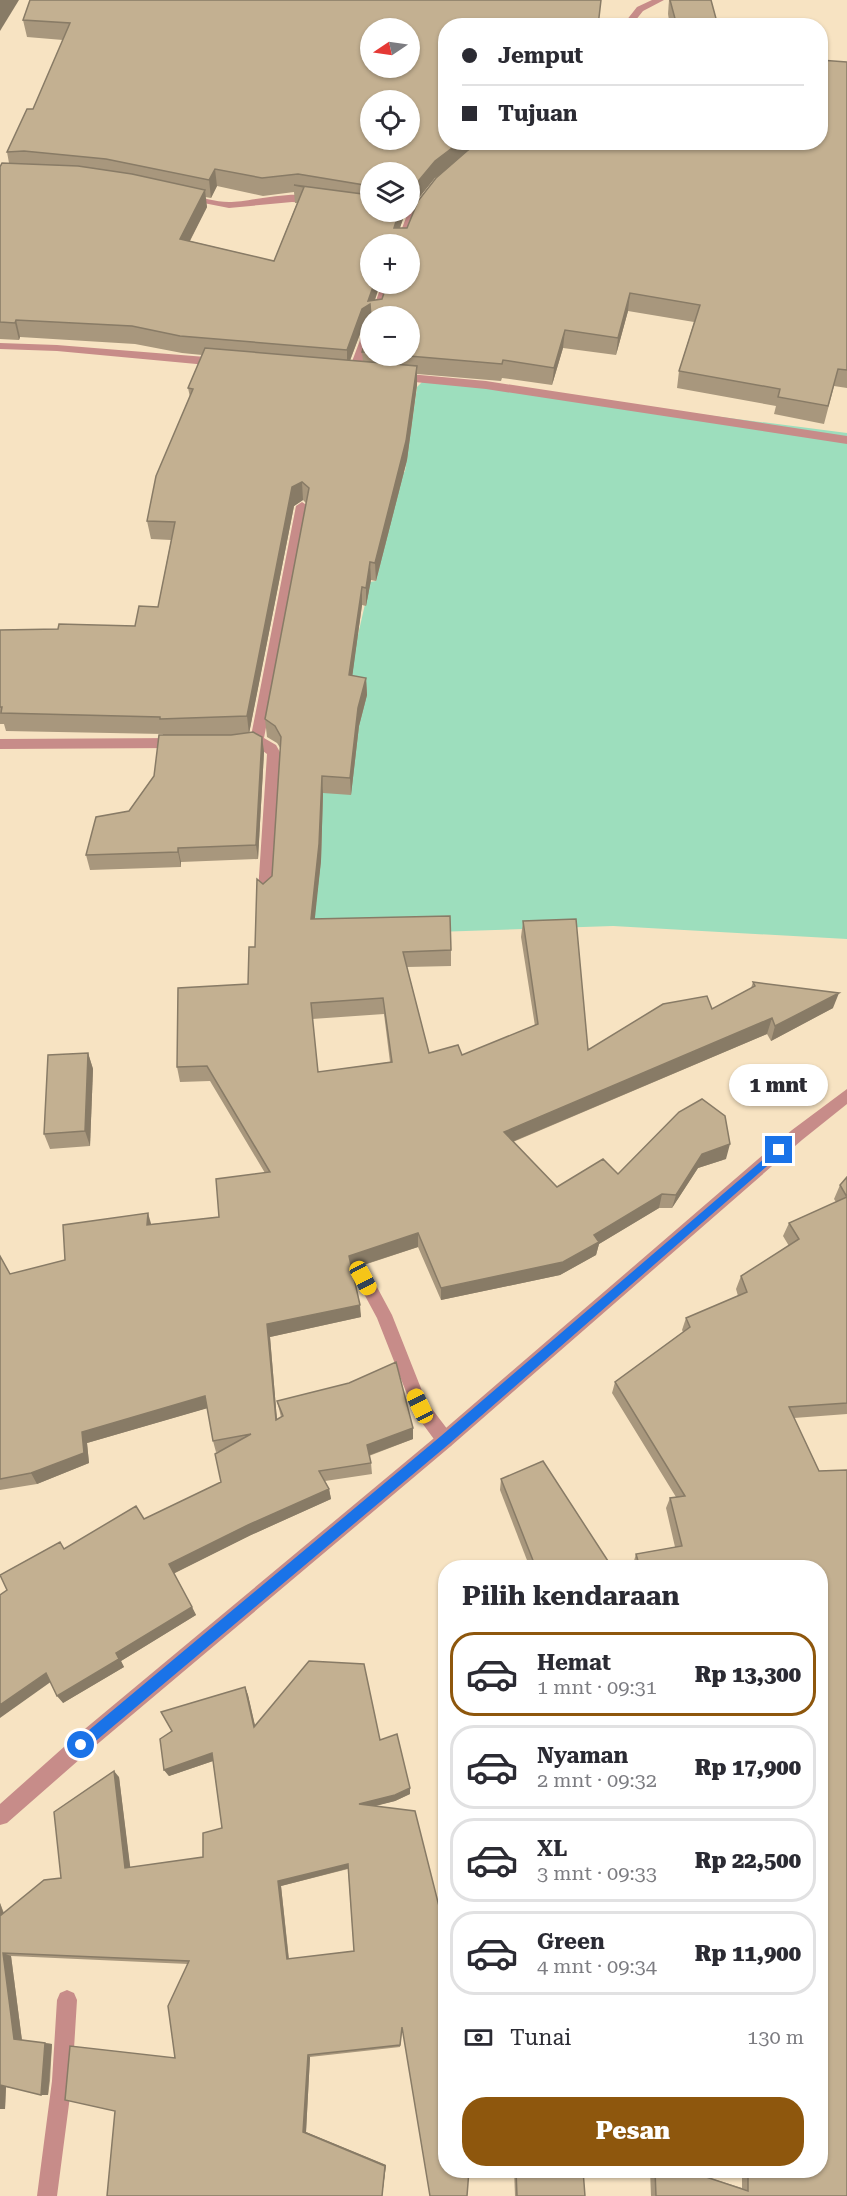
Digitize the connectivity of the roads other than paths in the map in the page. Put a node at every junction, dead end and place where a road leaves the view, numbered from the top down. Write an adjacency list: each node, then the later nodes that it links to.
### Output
1 (659, 0): 2 (street)
2 (633, 18)
3 (435, 188): 6 (street)
4 (175, 195): 5 (street)
5 (330, 202)
6 (403, 234)
7 (0, 346): 9 (street)
8 (360, 355): 10 (street)
9 (226, 363)
10 (354, 372)
11 (385, 375): 12 (street)
12 (847, 440)
13 (302, 506): 14 (street)
14 (257, 740): 16 (street); 18 (street)
15 (195, 743): 17 (street)
16 (233, 743)
17 (0, 744)
18 (265, 892)
19 (847, 1095): 21 (street)
20 (363, 1278): 21 (street)
21 (445, 1440): 22 (street)
22 (0, 1816)
23 (66, 2000): 24 (street)
24 (46, 2196)

